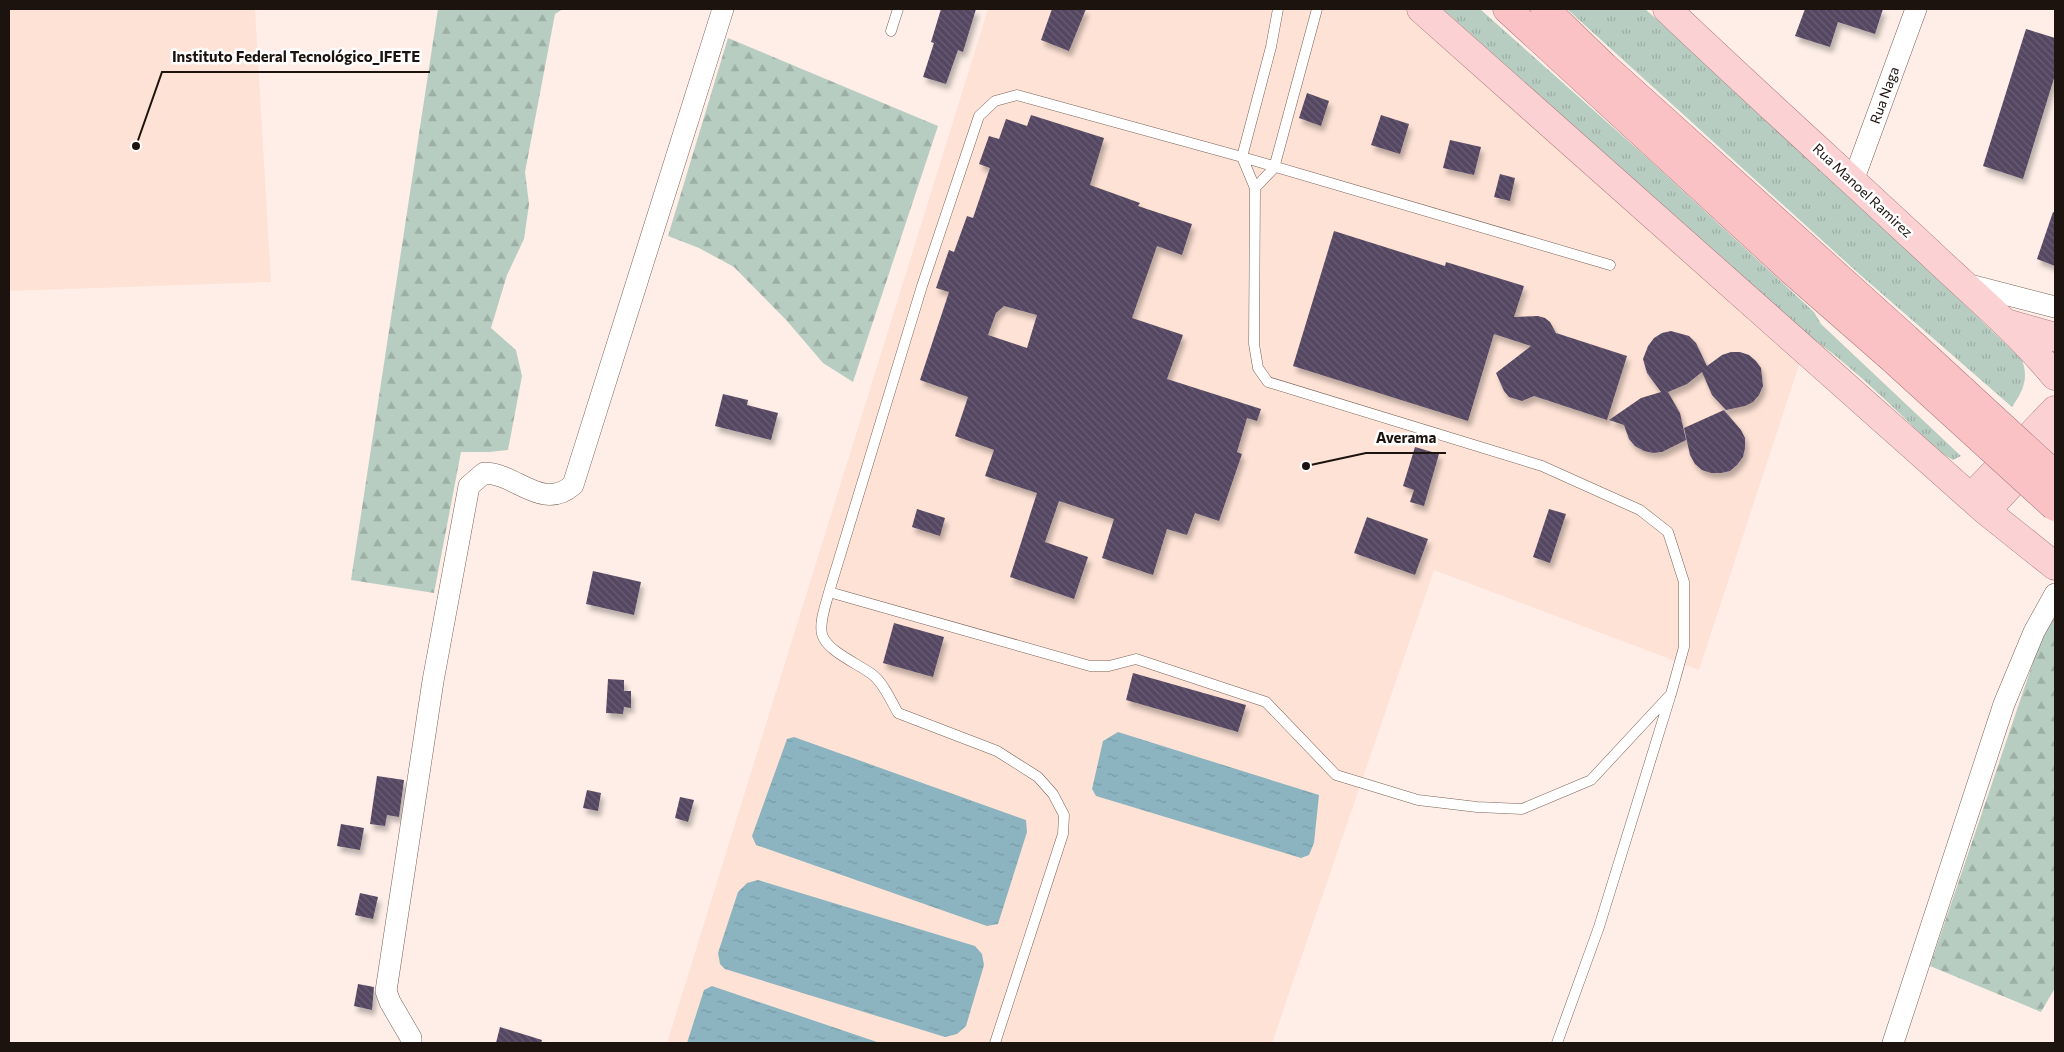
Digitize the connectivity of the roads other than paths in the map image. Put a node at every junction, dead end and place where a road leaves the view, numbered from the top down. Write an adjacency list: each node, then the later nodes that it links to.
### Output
1 (723, 9): 31 (street)
2 (898, 9): 10 (lane)
3 (1278, 9): 11 (lane)
4 (1317, 9): 12 (lane)
5 (1422, 9): 25 (main road)
6 (1507, 9): 20 (highway)
7 (1544, 9): 20 (highway)
8 (1667, 9): 13 (main road, Rua Manoel Ramirez)
9 (1916, 9): 13 (street, Rua Naga)
10 (892, 31)
11 (1242, 157): 12 (lane); 14 (lane); 28 (lane)
12 (1274, 168): 14 (lane); 15 (lane)
13 (1853, 181): 16 (main road, Rua Manoel Ramirez)
14 (1255, 188): 30 (lane)
15 (1610, 265)
16 (1962, 283): 17 (street); 18 (main road, Rua Manoel Ramirez)
17 (2055, 307)
18 (2006, 322): 19 (main road); 21 (main road, Rua Manoel Ramirez)
19 (2055, 338)
20 (1897, 347): 24 (highway, bridge); 26 (highway, bridge)
21 (2055, 376)
22 (2055, 410): 25 (main road)
23 (2055, 437): 25 (main road)
24 (2055, 475)
25 (1979, 504): 27 (main road)
26 (2055, 507)
27 (2055, 566)
28 (830, 592): 30 (lane); 32 (lane)
29 (2055, 594): 34 (street)
30 (1671, 694): 33 (lane)
31 (411, 1043)
32 (995, 1043)
33 (1558, 1043)
34 (1892, 1043)

